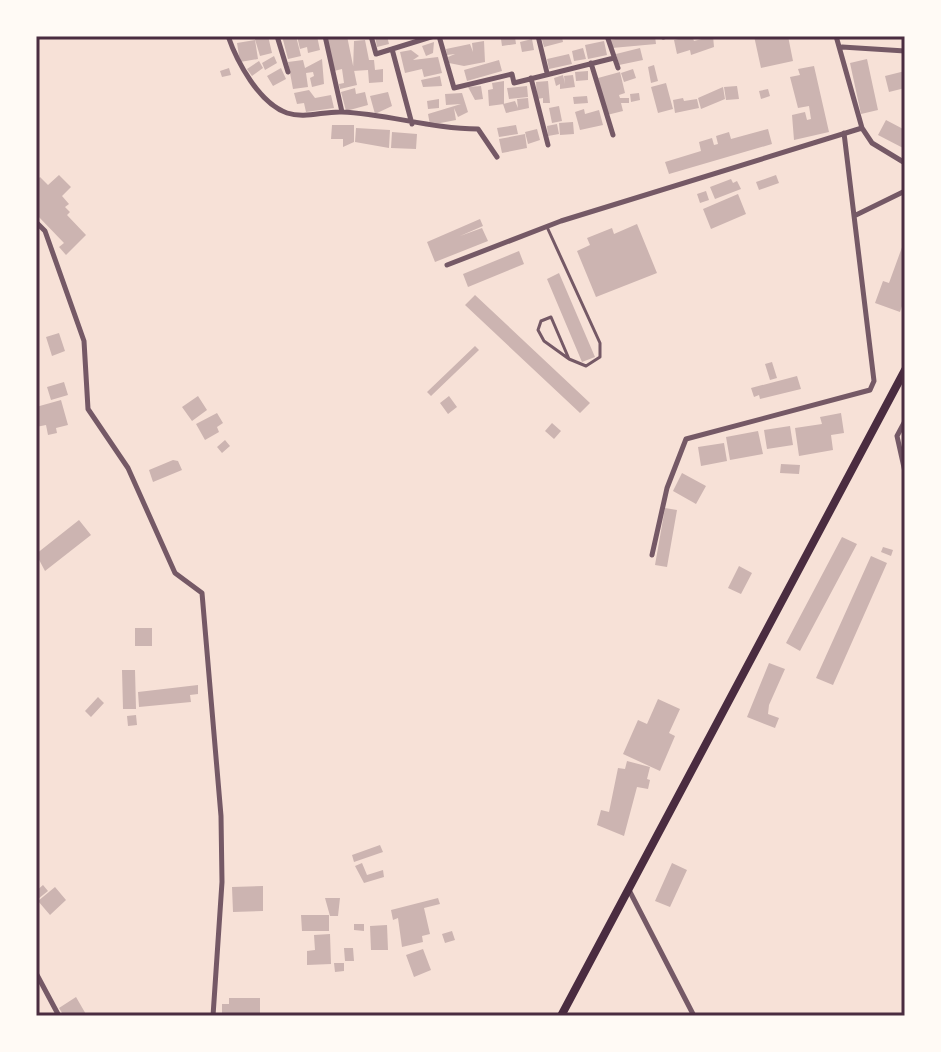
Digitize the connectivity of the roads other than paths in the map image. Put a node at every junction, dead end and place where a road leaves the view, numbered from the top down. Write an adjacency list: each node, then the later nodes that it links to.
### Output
1 (228, 36): 18 (street)
2 (277, 36): 15 (street)
3 (325, 36): 18 (street)
4 (371, 36): 10 (street)
5 (437, 36): 10 (street); 17 (street)
6 (538, 36): 16 (street)
7 (607, 36): 12 (street)
8 (836, 36): 9 (street)
9 (842, 47): 11 (street); 20 (street)
10 (392, 49): 19 (street)
11 (905, 51)
12 (614, 58): 13 (street); 14 (street)
13 (591, 63): 16 (street); 22 (street)
14 (618, 68)
15 (288, 72)
16 (547, 73): 17 (street)
17 (531, 78): 23 (street)
18 (342, 112): 19 (street)
19 (412, 124): 24 (street)
20 (862, 128): 21 (street); 25 (street)
21 (844, 133): 27 (street); 29 (street)
22 (613, 135)
23 (548, 145)
24 (497, 157)
25 (905, 163)
26 (905, 191): 27 (street)
27 (856, 215): 35 (street)
28 (36, 222): 39 (street)
29 (547, 227): 30 (street); 31 (lane)
30 (447, 265)
31 (569, 359): 31 (lane)
32 (905, 370): 36 (main road)
33 (905, 421): 34 (street)
34 (905, 472)
35 (652, 555)
36 (629, 889): 40 (main road); 41 (street)
37 (36, 973): 38 (street)
38 (59, 1016)
39 (213, 1016)
40 (561, 1016)
41 (694, 1016)

